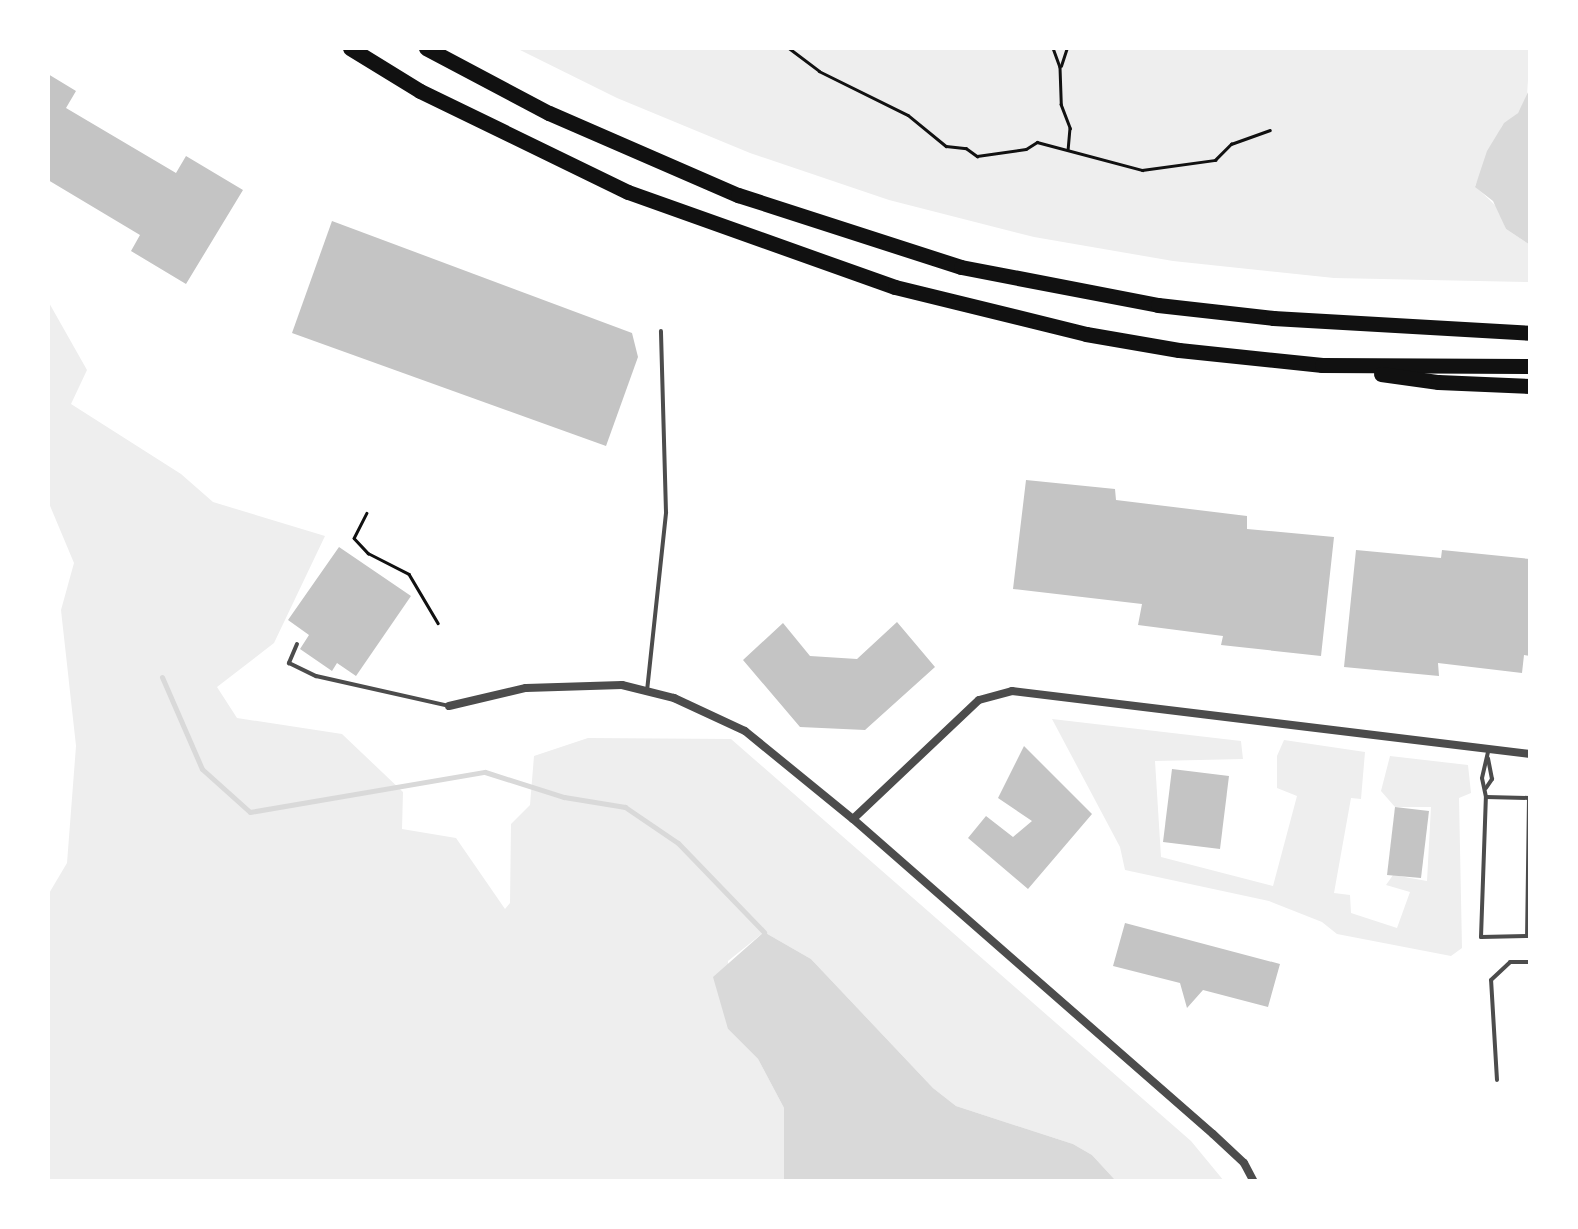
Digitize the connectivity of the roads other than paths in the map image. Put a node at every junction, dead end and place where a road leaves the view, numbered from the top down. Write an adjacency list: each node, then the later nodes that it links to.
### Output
1 (350, 48): 5 (highway)
2 (426, 48): 4 (highway)
3 (661, 331): 9 (lane)
4 (1530, 332)
5 (1322, 366): 6 (highway); 7 (highway)
6 (1530, 366)
7 (1530, 386)
8 (297, 644): 10 (lane)
9 (647, 691): 10 (street); 16 (street)
10 (449, 706)
11 (1488, 753): 12 (street); 13 (lane); 13 (lane); 16 (street)
12 (1530, 754)
13 (1486, 788): 14 (lane)
14 (1486, 797): 15 (lane); 15 (lane)
15 (1530, 798)
16 (853, 818): 19 (street)
17 (1530, 962): 18 (lane)
18 (1497, 1080)
19 (1254, 1182)

